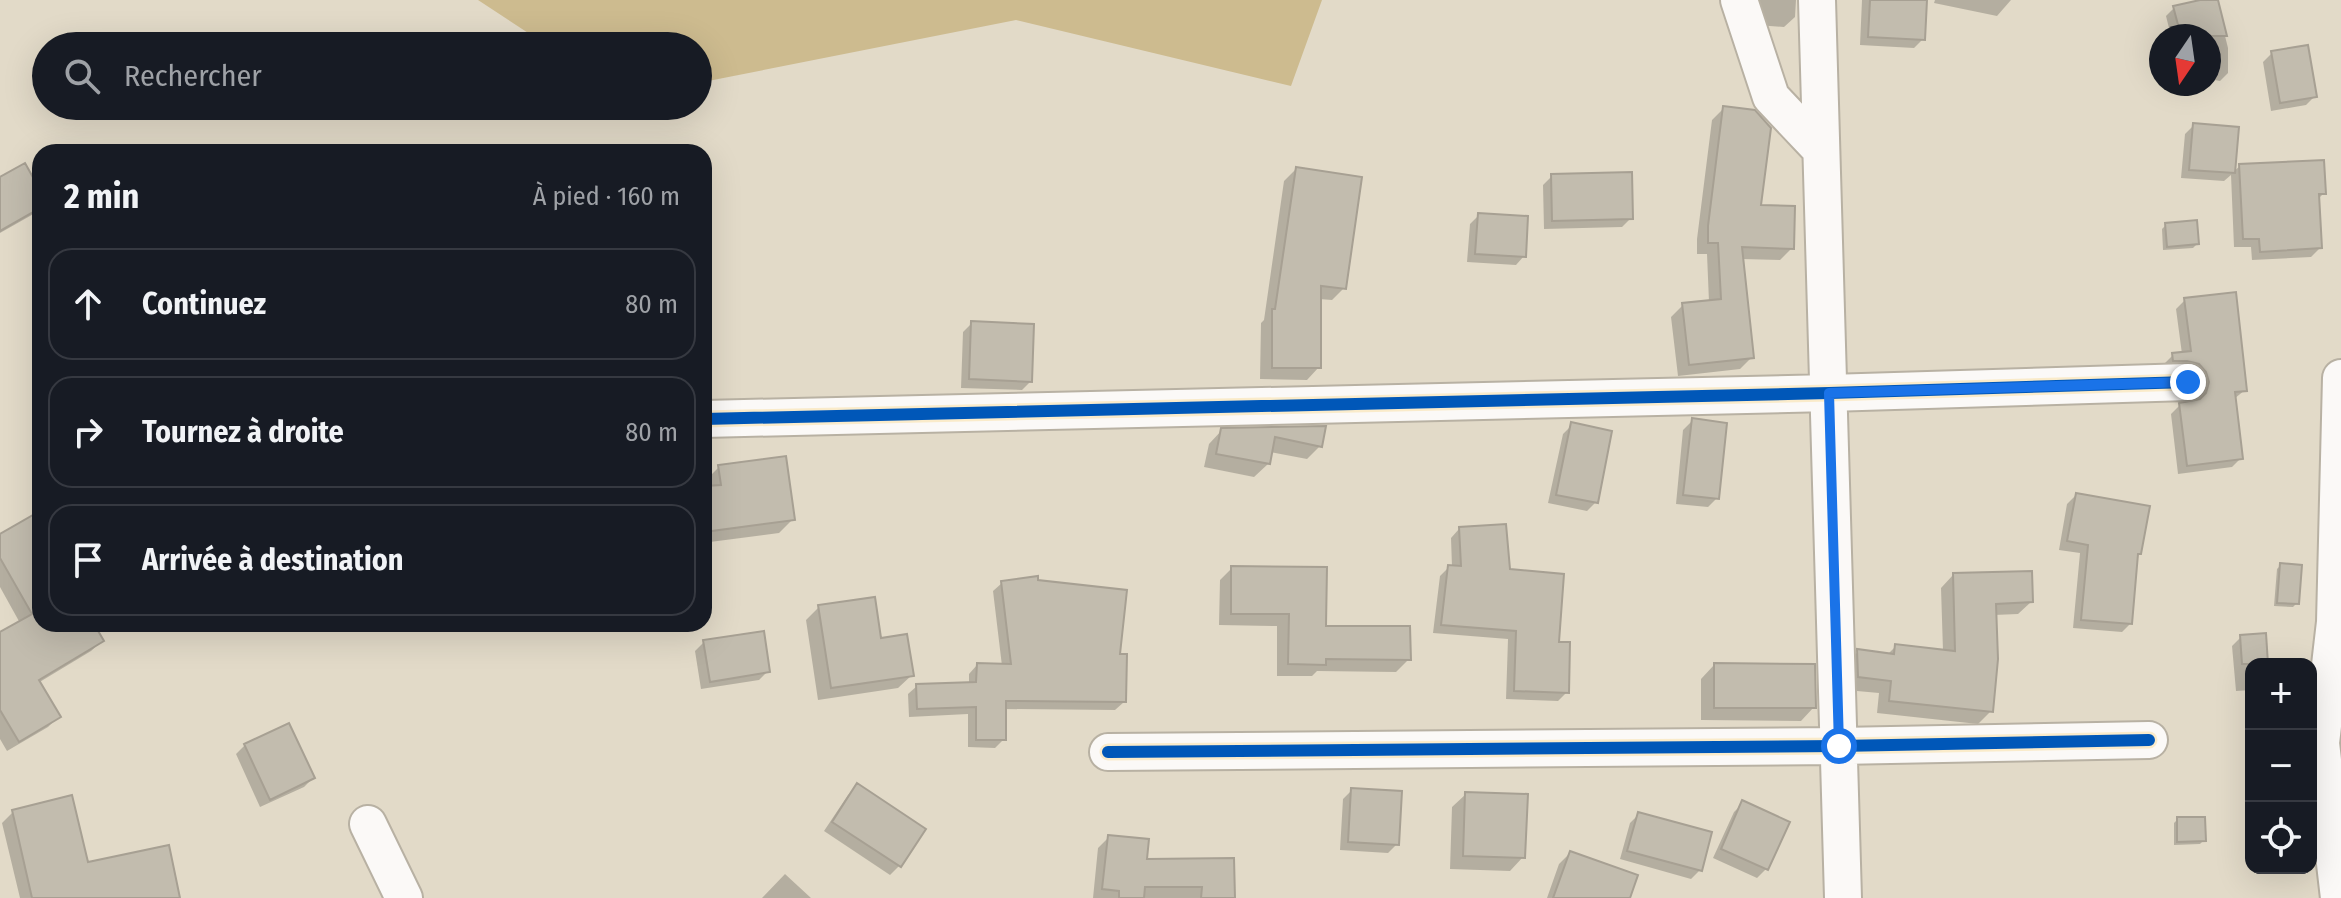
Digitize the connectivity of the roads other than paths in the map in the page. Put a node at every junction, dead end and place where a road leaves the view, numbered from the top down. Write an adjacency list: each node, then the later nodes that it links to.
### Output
1 (1739, 0): 3 (street)
2 (1817, 0): 3 (street)
3 (1821, 150): 6 (street)
4 (2341, 378): 14 (street)
5 (2188, 382): 6 (street)
6 (1829, 393): 7 (street); 9 (street)
7 (712, 419)
8 (2149, 740): 9 (street)
9 (1839, 746): 10 (street); 13 (street)
10 (1108, 752)
11 (368, 824): 12 (street)
12 (404, 898)
13 (1843, 898)
14 (2339, 898)

